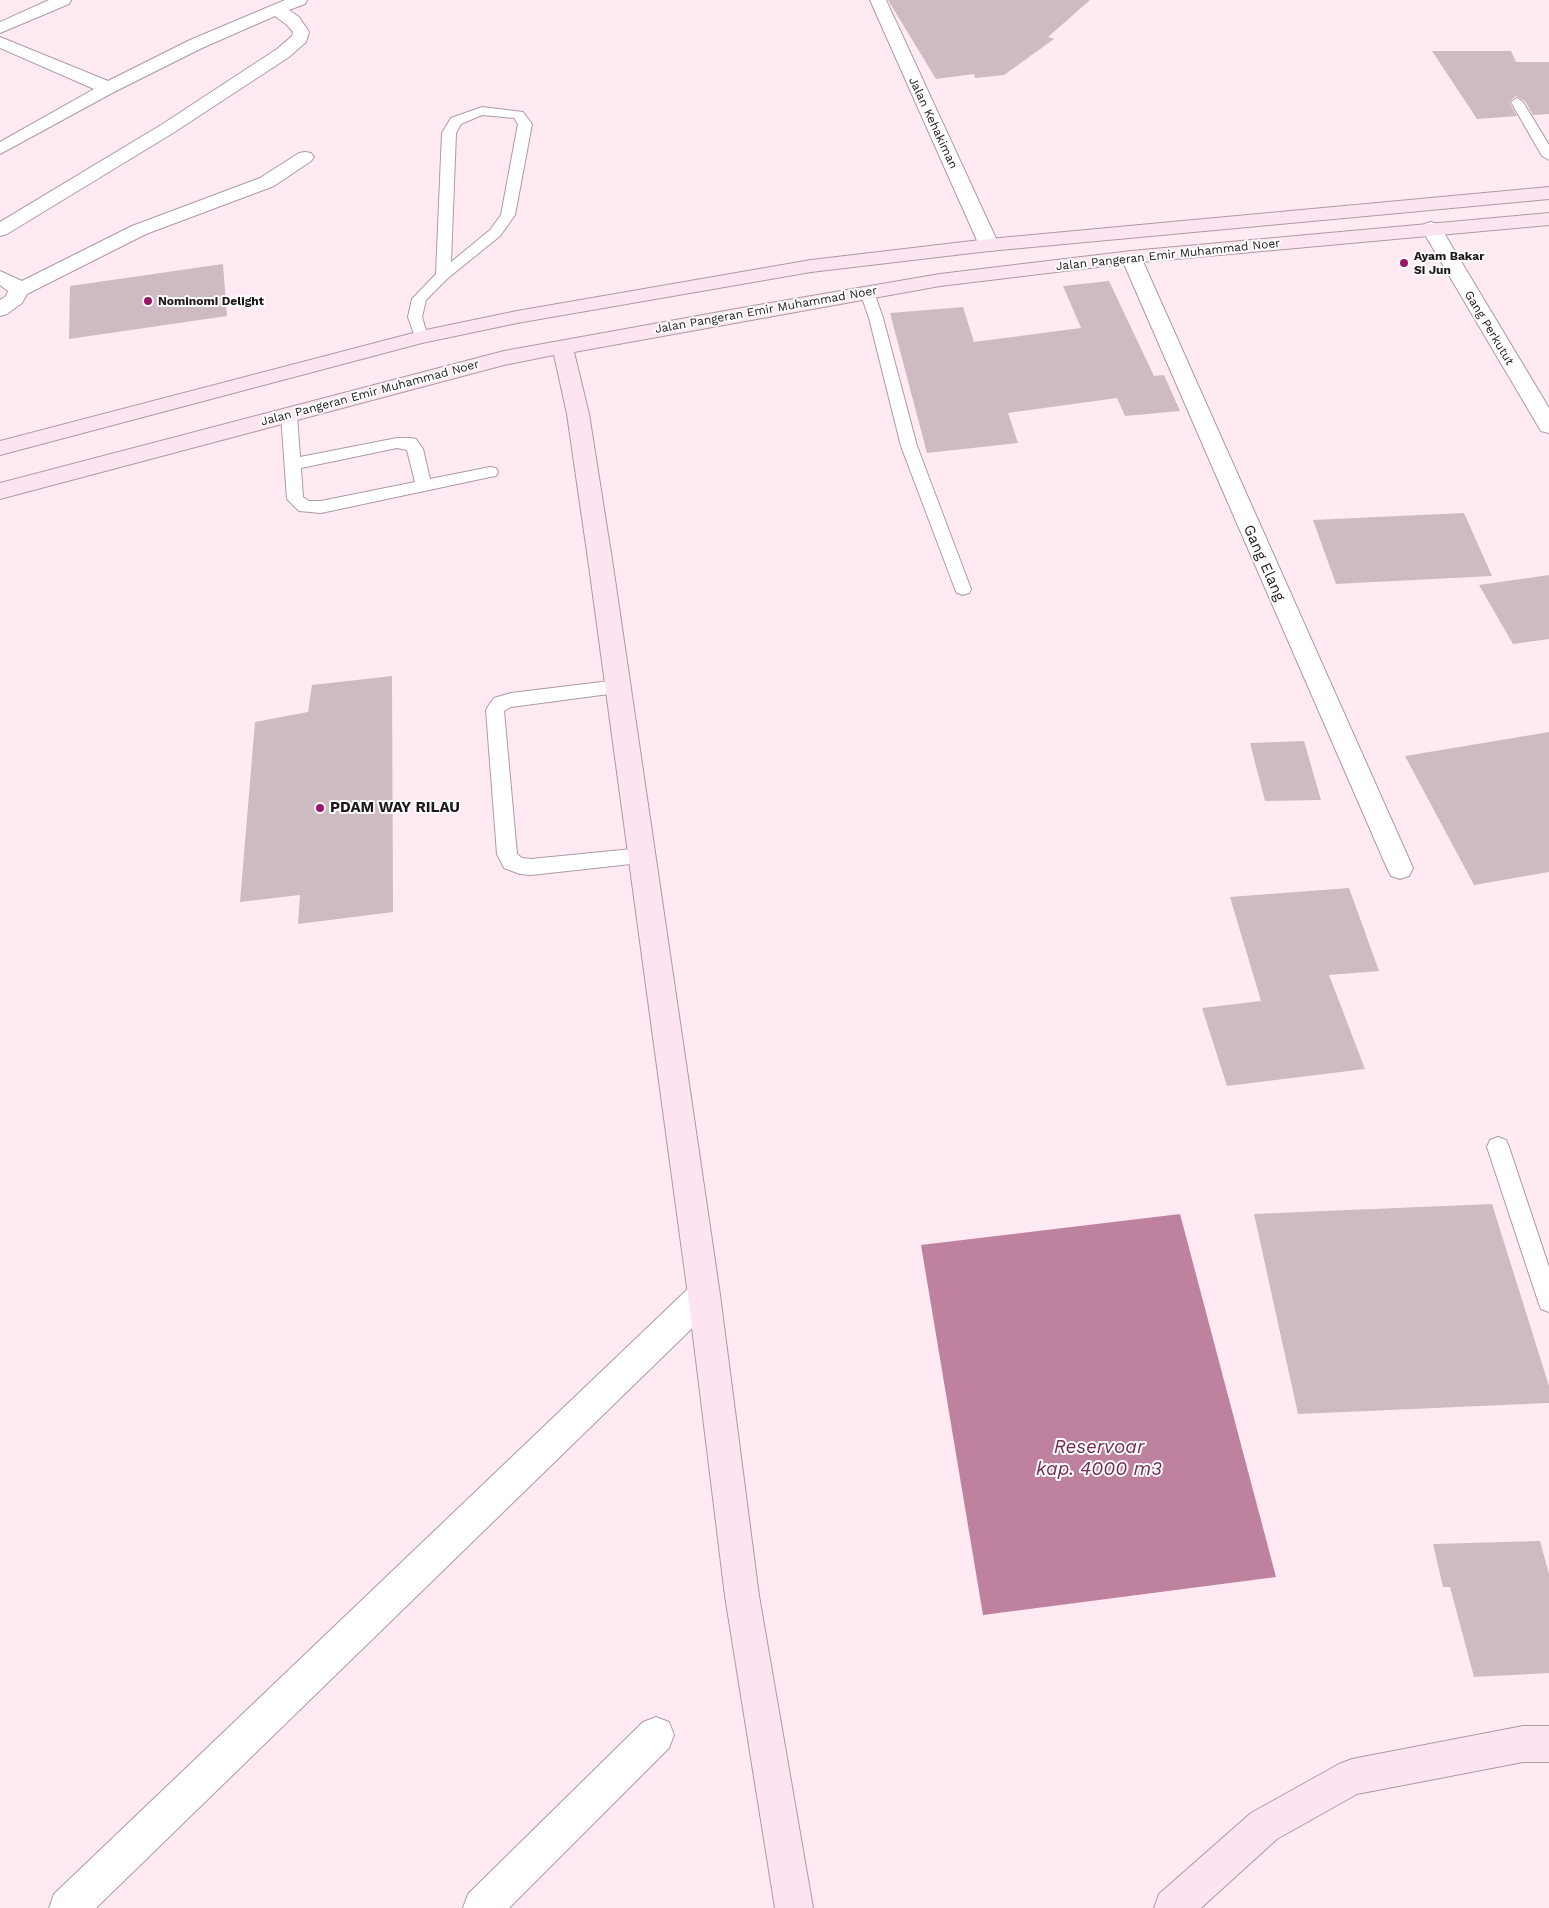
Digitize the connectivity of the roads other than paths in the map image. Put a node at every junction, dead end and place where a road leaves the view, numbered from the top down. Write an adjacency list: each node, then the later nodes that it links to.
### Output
1 (63, 0): 5 (street)
2 (299, 0): 4 (street)
3 (878, 0): 18 (street, Jalan Kehakiman)
4 (277, 10): 7 (street); 16 (street)
5 (0, 28)
6 (0, 42): 7 (street)
7 (108, 88): 9 (street)
8 (1517, 102): 10 (lane)
9 (0, 149)
10 (1549, 156)
11 (305, 157): 24 (street)
12 (1549, 193): 13 (main road, Jalan Pangeran Emir Muhammad Noer)
13 (1364, 211): 17 (main road); 18 (main road, Jalan Pangeran Emir Muhammad Noer)
14 (1549, 219): 15 (main road, Jalan Pangeran Emir Muhammad Noer)
15 (1431, 228): 17 (main road, Jalan Pangeran Emir Muhammad Noer); 31 (street, Gang Perkutut)
16 (0, 230)
17 (1377, 234): 20 (main road, Jalan Pangeran Emir Muhammad Noer)
18 (989, 244): 19 (main road, Jalan Pangeran Emir Muhammad Noer)
19 (929, 252): 23 (main road); 27 (main road, Jalan Pangeran Emir Muhammad Noer)
20 (1131, 257): 23 (main road, Jalan Pangeran Emir Muhammad Noer); 40 (street, Gang Elang)
21 (443, 275): 21 (lane); 27 (lane)
22 (0, 277): 24 (street)
23 (940, 280): 25 (main road, Jalan Pangeran Emir Muhammad Noer)
24 (18, 291): 26 (street)
25 (867, 292): 28 (main road, Jalan Pangeran Emir Muhammad Noer); 37 (lane)
26 (0, 310)
27 (421, 337): 29 (main road, Jalan Pangeran Emir Muhammad Noer)
28 (562, 346): 29 (main road, Jalan Pangeran Emir Muhammad Noer); 38 (main road)
29 (389, 366): 30 (main road, Jalan Pangeran Emir Muhammad Noer); 32 (main road, Jalan Pangeran Emir Muhammad Noer)
30 (290, 415): 33 (lane); 36 (main road, Jalan Pangeran Emir Muhammad Noer)
31 (1549, 426)
32 (0, 448)
33 (293, 464): 35 (lane); 35 (lane)
34 (490, 472): 35 (lane)
35 (424, 486)
36 (0, 491)
37 (963, 589)
38 (618, 687): 39 (main road); 39 (lane)
39 (642, 856): 42 (main road)
40 (1400, 868)
41 (1498, 1147): 43 (lane)
42 (704, 1295): 46 (street); 48 (main road)
43 (1549, 1302)
44 (656, 1735): 47 (street)
45 (1549, 1744): 49 (main road)
46 (68, 1908)
47 (482, 1908)
48 (794, 1908)
49 (1173, 1908)

